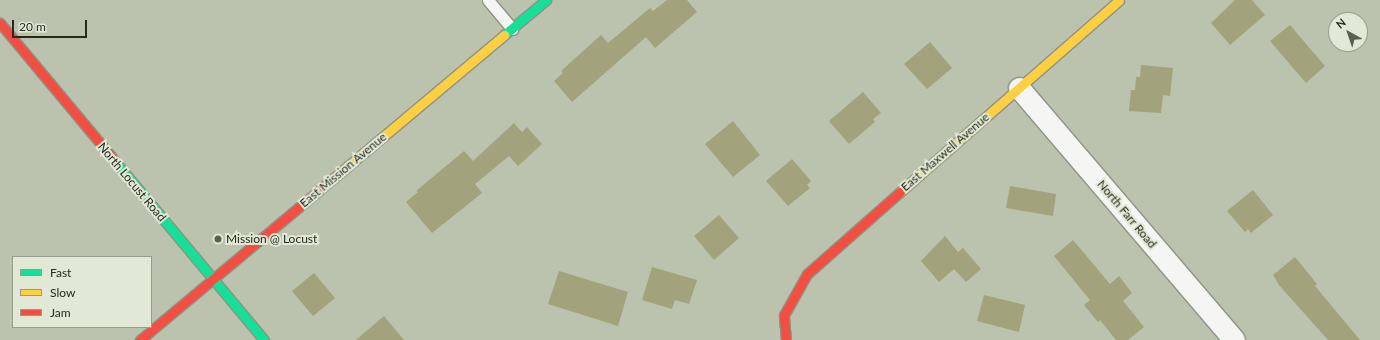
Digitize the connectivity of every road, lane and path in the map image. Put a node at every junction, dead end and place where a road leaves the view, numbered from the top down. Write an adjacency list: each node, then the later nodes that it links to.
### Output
1 (488, 0): 5 (lane)
2 (546, 0): 5 (street, East Mission Avenue)
3 (1119, 0): 6 (street, East Maxwell Avenue)
4 (0, 23): 7 (street, North Locust Road)
5 (512, 29): 7 (street, East Mission Avenue)
6 (1019, 88): 10 (street, East Maxwell Avenue); 11 (street, North Farr Road)
7 (213, 279): 8 (street, East Mission Avenue); 9 (street, North Locust Road)
8 (140, 340)
9 (264, 340)
10 (786, 340)
11 (1234, 340)

